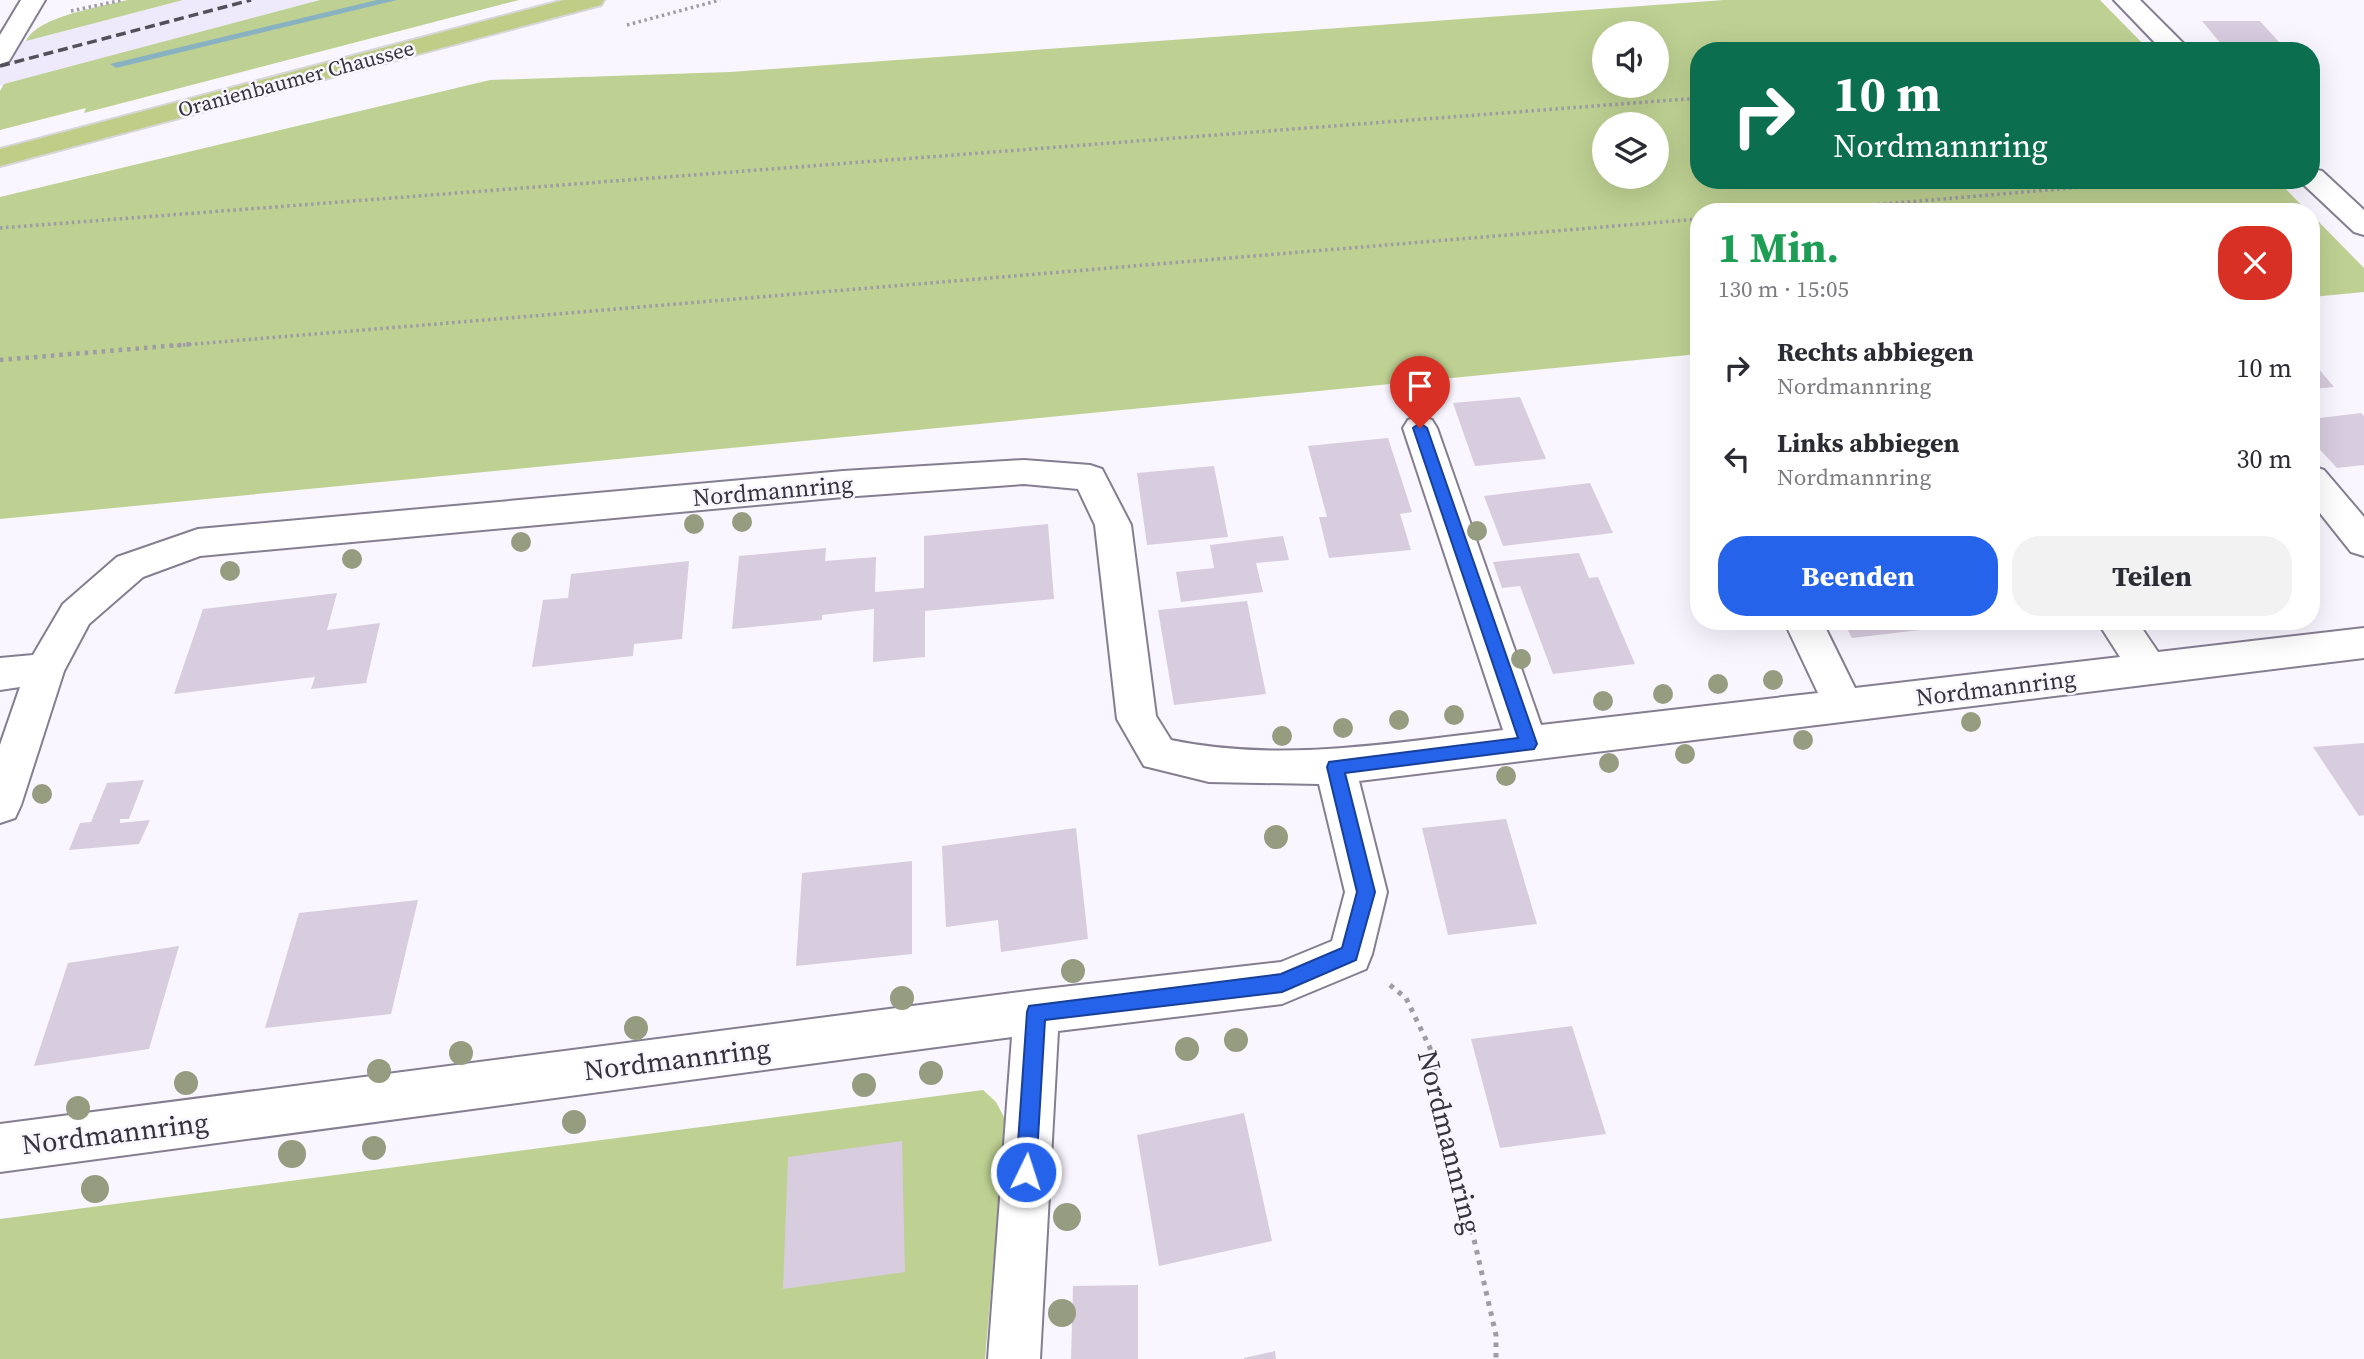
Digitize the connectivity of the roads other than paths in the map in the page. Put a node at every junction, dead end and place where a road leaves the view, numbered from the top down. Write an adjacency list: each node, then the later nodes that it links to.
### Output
1 (33, 0): 5 (street)
2 (593, 0): 6 (main road, Oranienbaumer Chaussee)
3 (2126, 0): 4 (street)
4 (2169, 42)
5 (0, 57)
6 (0, 158)
7 (2320, 185): 8 (street)
8 (2364, 226)
9 (1420, 428): 19 (street)
10 (2320, 489): 11 (street)
11 (2364, 542)
12 (1806, 630): 18 (street)
13 (2122, 630): 16 (street)
14 (2364, 643): 16 (street, Nordmannring)
15 (45, 669): 17 (street); 20 (street, Nordmannring); 21 (street, Nordmannring)
16 (2149, 669): 18 (street, Nordmannring)
17 (0, 674)
18 (1844, 706): 19 (street, Nordmannring)
19 (1528, 744): 20 (street, Nordmannring)
20 (1335, 767): 22 (street, Nordmannring)
21 (0, 805)
22 (1036, 1012): 23 (street, Nordmannring); 24 (street)
23 (0, 1148)
24 (1014, 1359)

